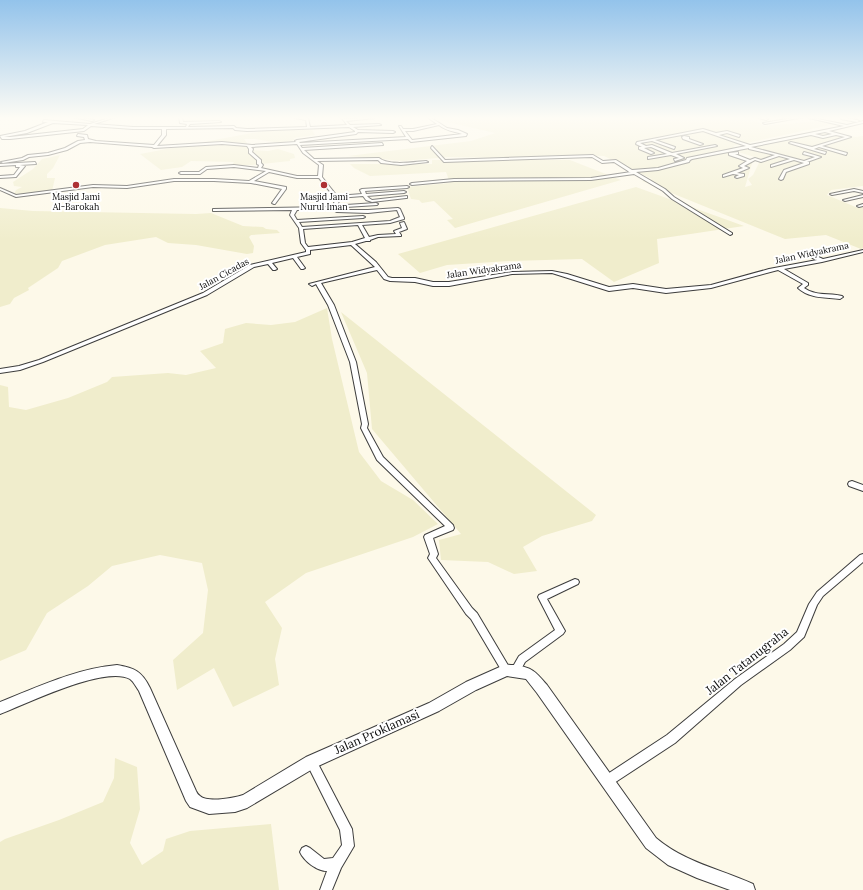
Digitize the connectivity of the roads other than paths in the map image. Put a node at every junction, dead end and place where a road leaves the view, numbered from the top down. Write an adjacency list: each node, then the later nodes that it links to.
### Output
1 (24, 159): 15 (street)
2 (257, 159): 22 (street)
3 (443, 159): 4 (street)
4 (519, 159)
5 (597, 159): 24 (street)
6 (679, 159): 13 (street)
7 (693, 159): 24 (street)
8 (744, 159): 14 (street)
9 (767, 159): 14 (street)
10 (794, 159): 17 (street); 21 (street)
11 (814, 159): 17 (street)
12 (311, 160): 16 (street); 29 (street)
13 (667, 161)
14 (751, 161): 25 (street)
15 (3, 162)
16 (426, 162)
17 (803, 162): 31 (street)
18 (35, 163): 19 (street)
19 (18, 164): 20 (street); 28 (street)
20 (0, 166)
21 (772, 166)
22 (259, 169): 23 (street); 26 (street)
23 (268, 171): 29 (street); 32 (street)
24 (631, 172): 33 (street); 55 (street)
25 (734, 172): 27 (street); 30 (street)
26 (181, 173)
27 (724, 176)
28 (0, 177)
29 (320, 177): 42 (street)
30 (737, 177)
31 (781, 179)
32 (252, 182): 34 (street); 44 (street)
33 (412, 184)
34 (89, 187): 35 (street); 36 (street)
35 (0, 189)
36 (87, 192)
37 (863, 192): 38 (street)
38 (832, 194)
39 (863, 196): 43 (street)
40 (366, 197): 41 (street); 41 (street); 42 (street)
41 (406, 197): 45 (street)
42 (337, 199): 45 (street)
43 (845, 200)
44 (274, 203)
45 (335, 207): 46 (street); 48 (street)
46 (296, 209): 47 (street); 50 (street)
47 (214, 210)
48 (360, 212): 49 (street); 51 (street)
49 (363, 217): 50 (street); 51 (street)
50 (297, 221): 54 (street)
51 (370, 222): 54 (street)
52 (402, 223): 56 (street)
53 (360, 226): 56 (street)
54 (301, 228): 58 (street)
55 (730, 234)
56 (368, 240): 57 (street)
57 (352, 243): 58 (street); 65 (street, Jalan Widyakrama)
58 (307, 249): 61 (street, Jalan Cicadas)
59 (863, 251): 62 (street, Jalan Widyakrama)
60 (805, 252): 62 (street)
61 (295, 257): 63 (street, Jalan Cicadas); 64 (street)
62 (822, 261): 67 (street, Jalan Widyakrama)
63 (269, 262): 66 (street); 69 (street, Jalan Cicadas)
64 (303, 268)
65 (378, 268): 67 (street, Jalan Widyakrama); 74 (street)
66 (275, 269)
67 (780, 269): 68 (street)
68 (840, 297)
69 (0, 371)
70 (852, 484): 71 (street)
71 (863, 488)
72 (863, 557): 77 (street, Jalan Tatanugraha)
73 (575, 582): 74 (street)
74 (511, 670): 76 (street, Jalan Proklamasi); 77 (street)
75 (0, 708): 76 (street, Jalan Proklamasi)
76 (311, 762): 79 (street)
77 (607, 781): 81 (street)
78 (306, 852): 79 (street)
79 (336, 864): 80 (street)
80 (326, 890)
81 (747, 890)

